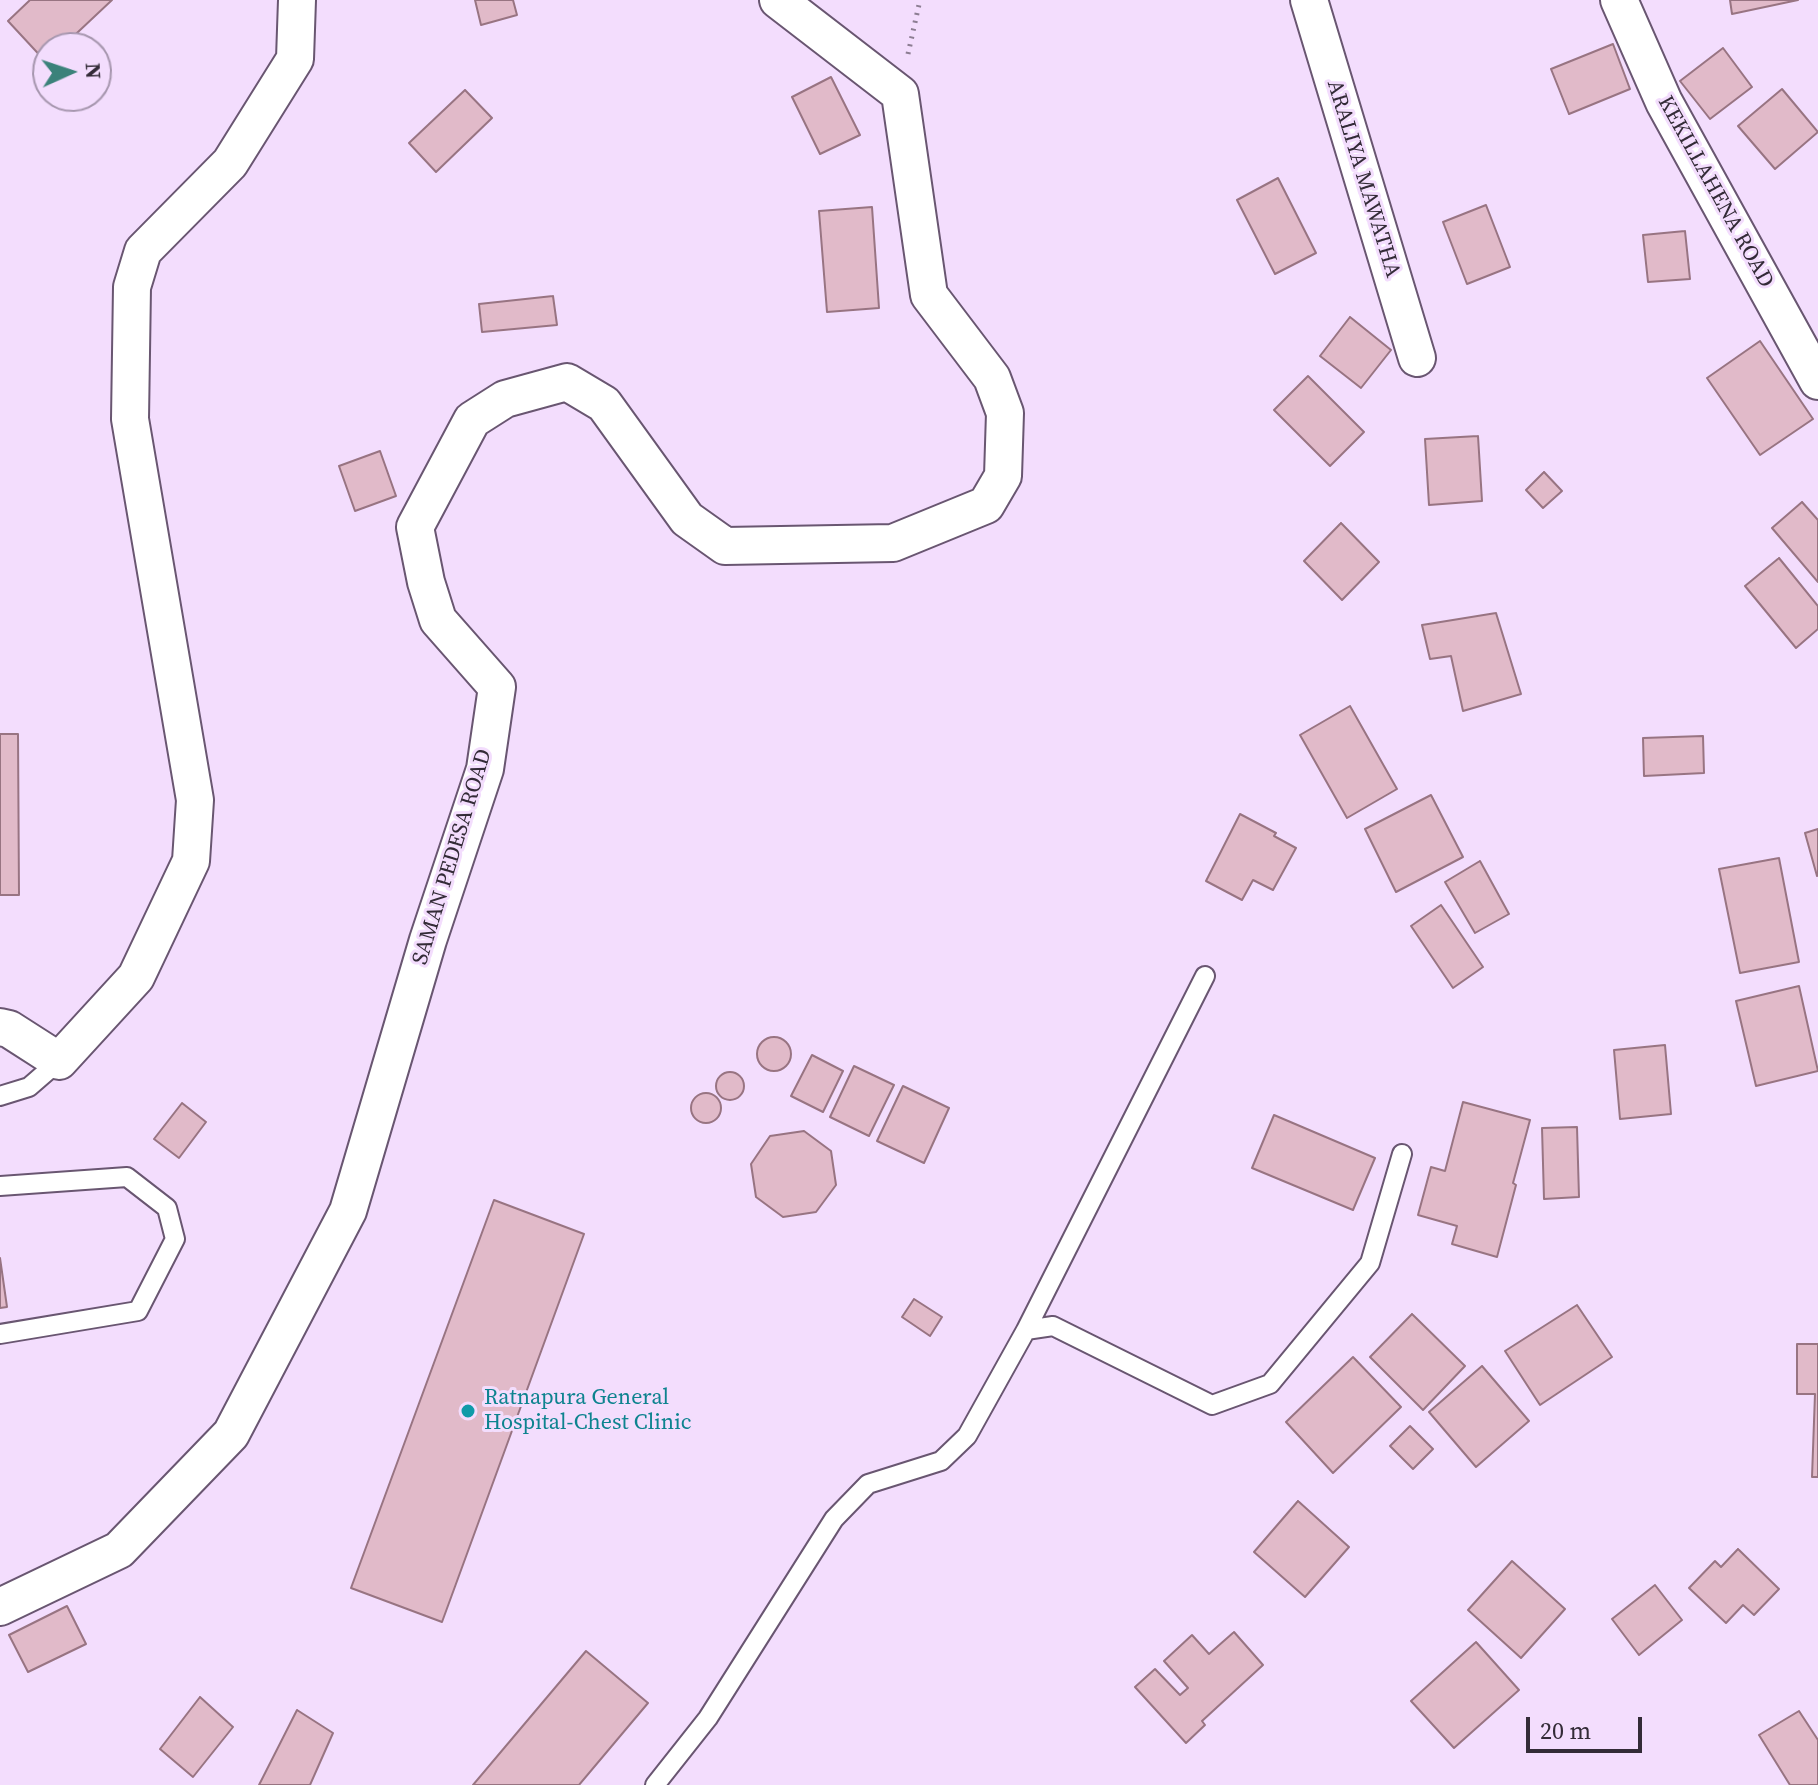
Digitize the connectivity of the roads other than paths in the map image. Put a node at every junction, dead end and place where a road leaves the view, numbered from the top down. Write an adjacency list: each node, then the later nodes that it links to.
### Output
1 (297, 0): 9 (street)
2 (778, 0): 15 (street, SAMAN PEDESA ROAD)
3 (1309, 0): 5 (street, ARALIYA MAWATHA)
4 (1619, 0): 6 (street, KEKILLAHENA ROAD)
5 (1417, 358)
6 (1818, 381)
7 (1205, 976): 13 (lane)
8 (0, 1027): 9 (street)
9 (59, 1061): 10 (lane)
10 (0, 1096)
11 (1402, 1154): 13 (lane)
12 (0, 1186): 14 (lane)
13 (1026, 1330): 16 (lane)
14 (0, 1334)
15 (0, 1607)
16 (655, 1785)

